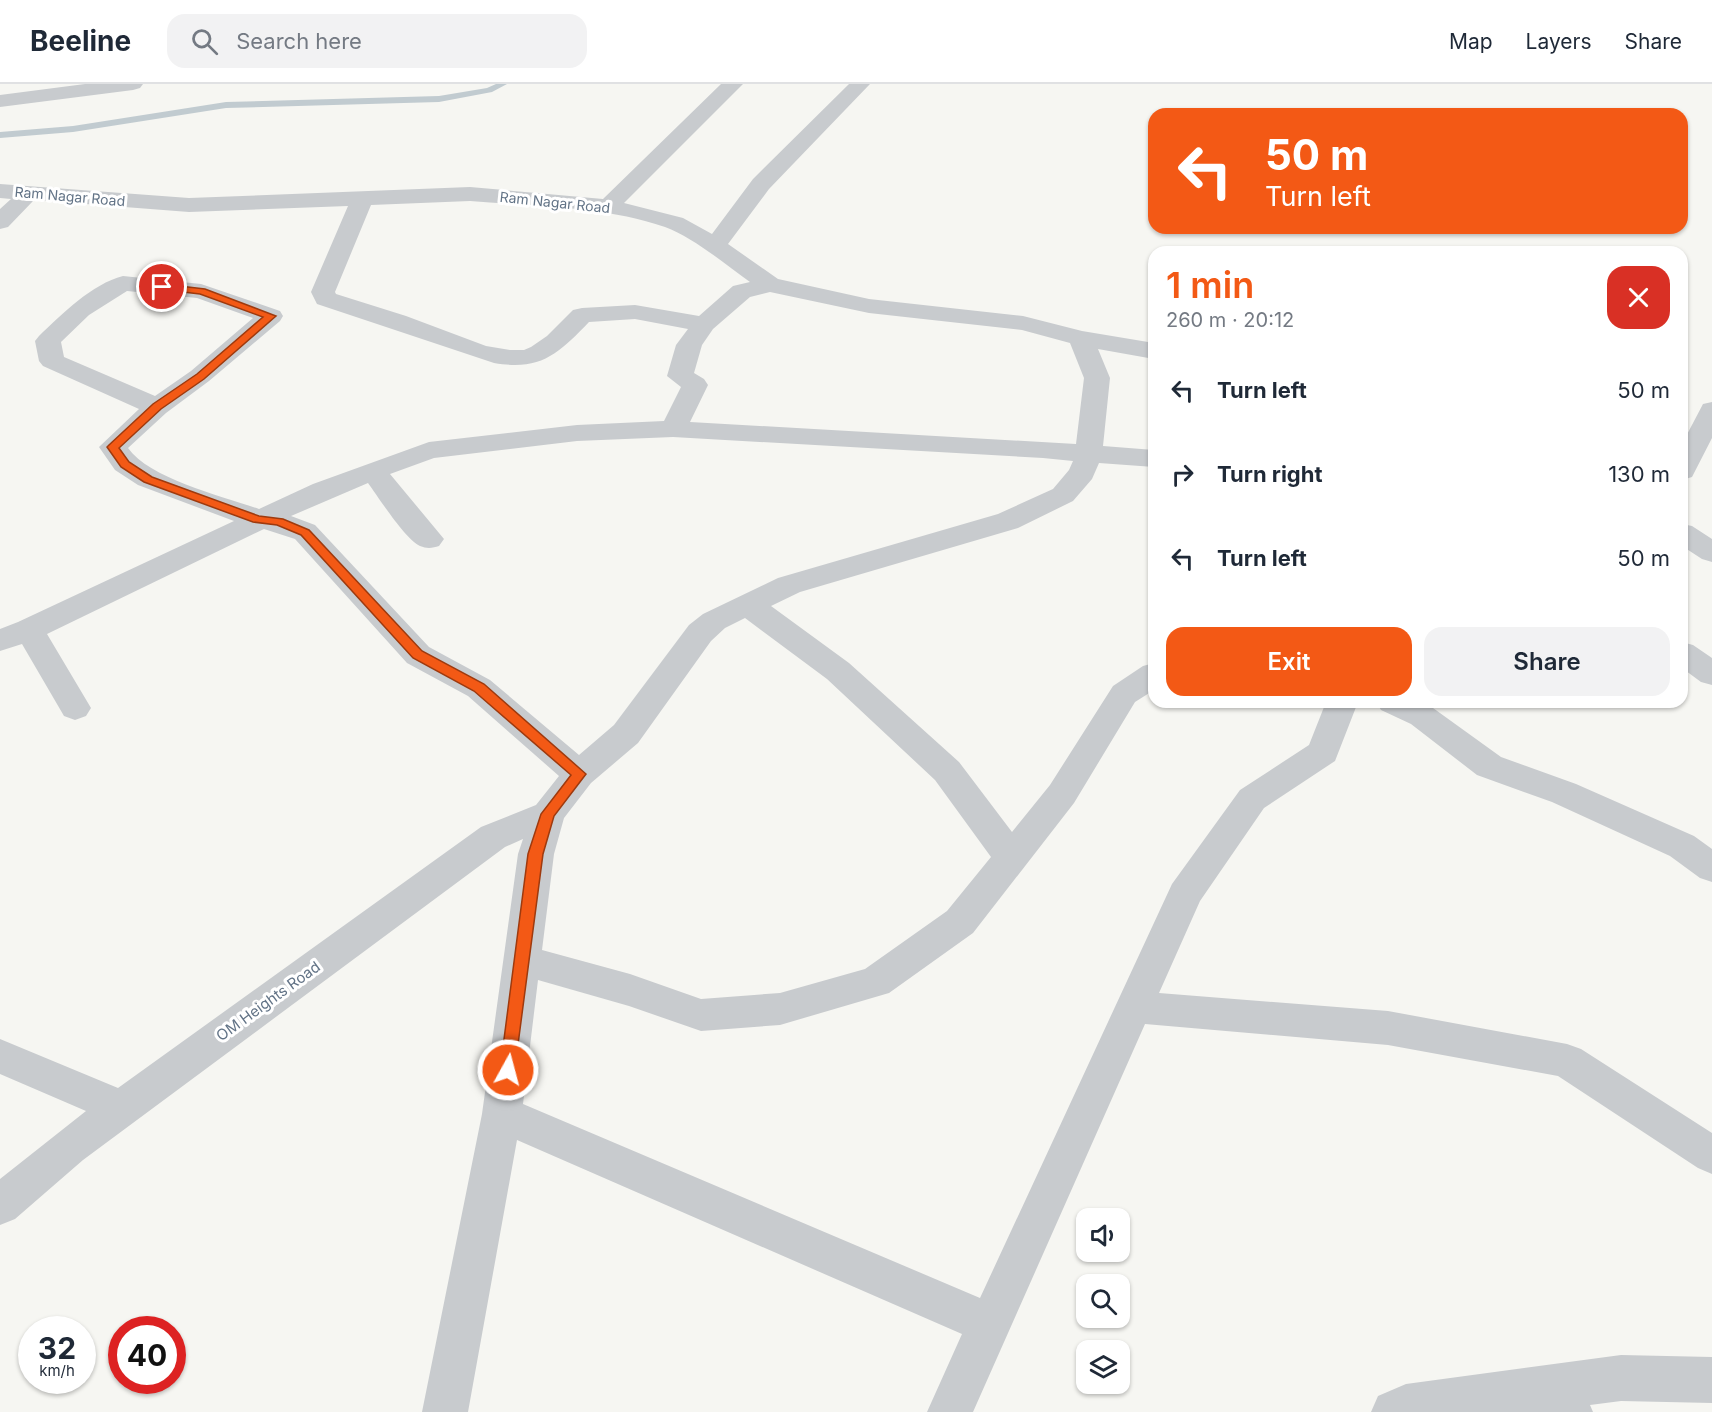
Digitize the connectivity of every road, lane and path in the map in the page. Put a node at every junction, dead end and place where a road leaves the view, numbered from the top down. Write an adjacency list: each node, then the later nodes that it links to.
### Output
1 (133, 84): 4 (street)
2 (733, 84): 8 (street)
3 (861, 84): 10 (street)
4 (0, 101)
5 (0, 191): 6 (street, Ram Nagar Road)
6 (28, 194): 7 (street, Ram Nagar Road); 9 (street)
7 (363, 198): 8 (street, Ram Nagar Road); 12 (street)
8 (608, 206): 10 (street, Ram Nagar Road)
9 (0, 222)
10 (715, 246): 11 (street, Ram Nagar Road)
11 (770, 285): 12 (street); 13 (street, Ram Nagar Road)
12 (704, 324): 17 (street)
13 (1081, 338): 14 (street, Ram Nagar Road); 18 (street)
14 (1148, 350)
15 (157, 407): 15 (street); 22 (street)
16 (1712, 410): 20 (street)
17 (673, 429): 18 (street); 21 (street)
18 (1089, 454): 19 (street); 26 (street)
19 (1148, 459)
20 (1688, 459)
21 (373, 471): 22 (street); 24 (street)
22 (257, 519): 27 (street); 35 (street)
23 (1688, 537): 25 (street)
24 (429, 540)
25 (1712, 552)
26 (748, 605): 35 (street); 37 (street)
27 (29, 630): 28 (street); 32 (street)
28 (0, 640)
29 (1688, 657): 30 (street)
30 (1712, 674)
31 (1148, 678): 37 (street)
32 (75, 708)
33 (1340, 708): 40 (street)
34 (1405, 708): 38 (street)
35 (579, 774): 36 (street)
36 (548, 814): 39 (street); 42 (street, OM Heights Road)
37 (1011, 857): 39 (street)
38 (1712, 868)
39 (522, 960): 43 (street)
40 (1134, 1007): 44 (street); 46 (street)
41 (0, 1056): 42 (street)
42 (122, 1108): 45 (street, OM Heights Road)
43 (502, 1114): 46 (street); 49 (street)
44 (1712, 1155)
45 (0, 1205)
46 (990, 1324): 50 (street)
47 (1712, 1380): 48 (street)
48 (1522, 1391): 51 (street); 52 (street)
49 (445, 1412)
50 (950, 1412)
51 (1394, 1412)
52 (1570, 1412)

